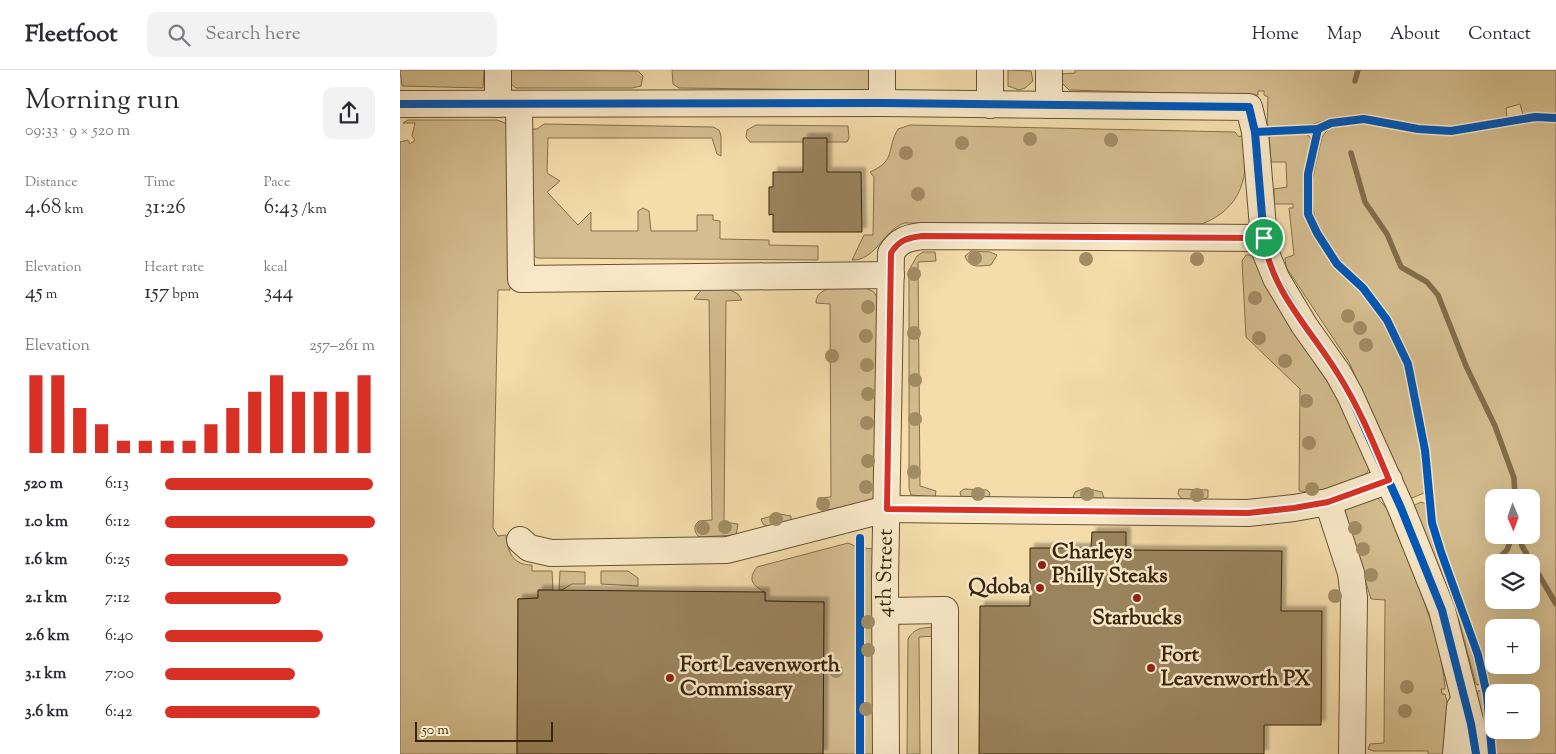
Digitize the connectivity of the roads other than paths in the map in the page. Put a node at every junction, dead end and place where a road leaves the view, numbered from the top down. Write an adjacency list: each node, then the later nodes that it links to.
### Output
1 (498, 70): 6 (street)
2 (882, 70): 7 (street)
3 (990, 70): 8 (street)
4 (1049, 70): 9 (street)
5 (400, 104): 6 (street)
6 (508, 104): 7 (street); 11 (street)
7 (882, 104): 8 (street)
8 (990, 105): 9 (street)
9 (1049, 105): 10 (street)
10 (1264, 238): 11 (street, 4th Street); 12 (street)
11 (891, 275): 14 (street, 4th Street)
12 (1389, 480): 13 (street); 17 (street)
13 (1328, 502): 14 (street); 20 (street)
14 (887, 509): 15 (street); 16 (street, 4th Street)
15 (520, 540)
16 (886, 611): 18 (street, 4th Street); 19 (street)
17 (1462, 694): 21 (street); 22 (street)
18 (886, 754)
19 (945, 754)
20 (1352, 754)
21 (1456, 754)
22 (1476, 754)

